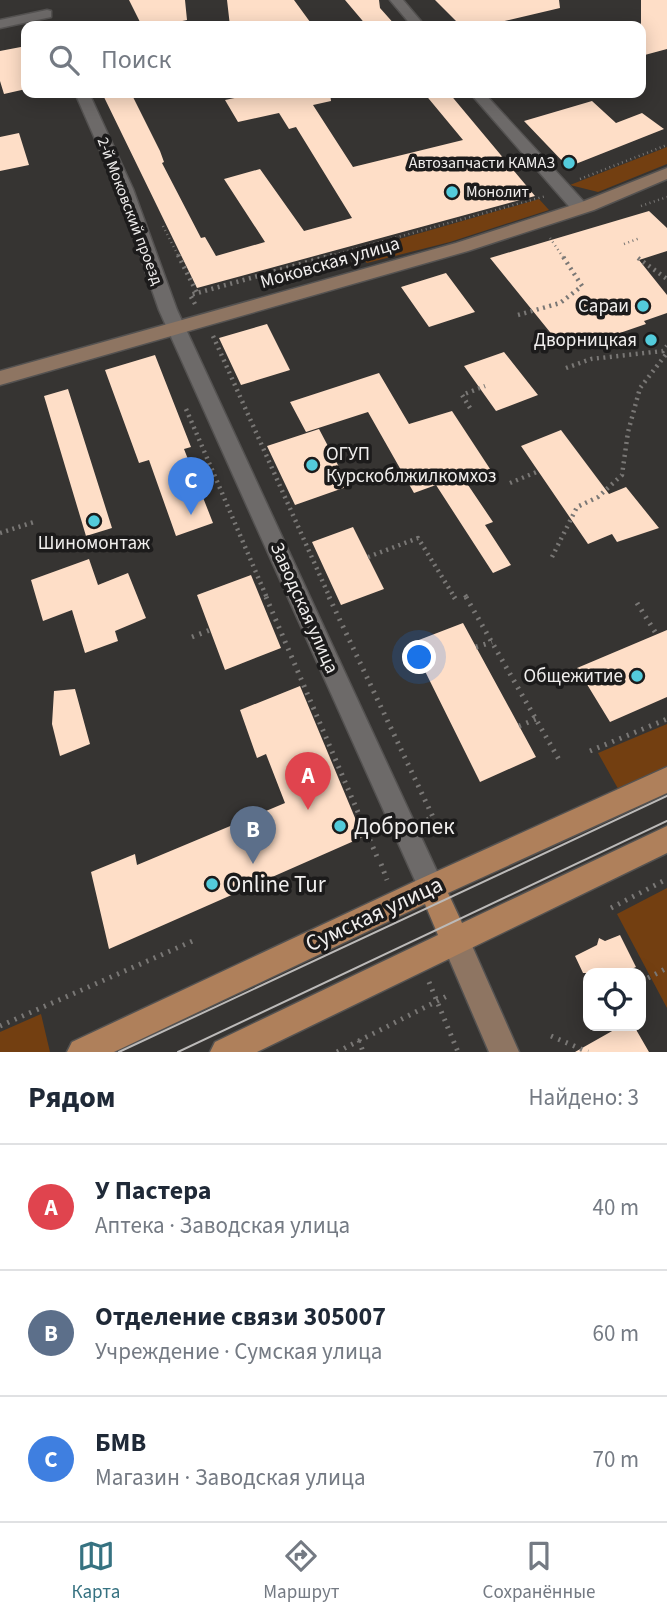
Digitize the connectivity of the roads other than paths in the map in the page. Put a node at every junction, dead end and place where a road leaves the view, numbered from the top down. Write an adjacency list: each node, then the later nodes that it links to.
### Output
1 (41, 0): 3 (street)
2 (396, 0): 4 (street)
3 (50, 20)
4 (415, 21)
5 (21, 22): 6 (street)
6 (0, 24)
7 (84, 98): 11 (street, 2-й Моковский проезд)
8 (481, 98): 10 (street)
9 (667, 173): 10 (street, Моковская улица)
10 (580, 208): 11 (street, Моковская улица)
11 (177, 328): 12 (street, Моковская улица); 15 (street, Заводская улица)
12 (0, 378)
13 (667, 780): 15 (main road, Сумская улица)
14 (667, 839): 16 (main road)
15 (430, 887): 16 (main road); 17 (main road, Сумская улица)
16 (455, 940): 18 (main road); 19 (street)
17 (82, 1052)
18 (225, 1052)
19 (504, 1052)

